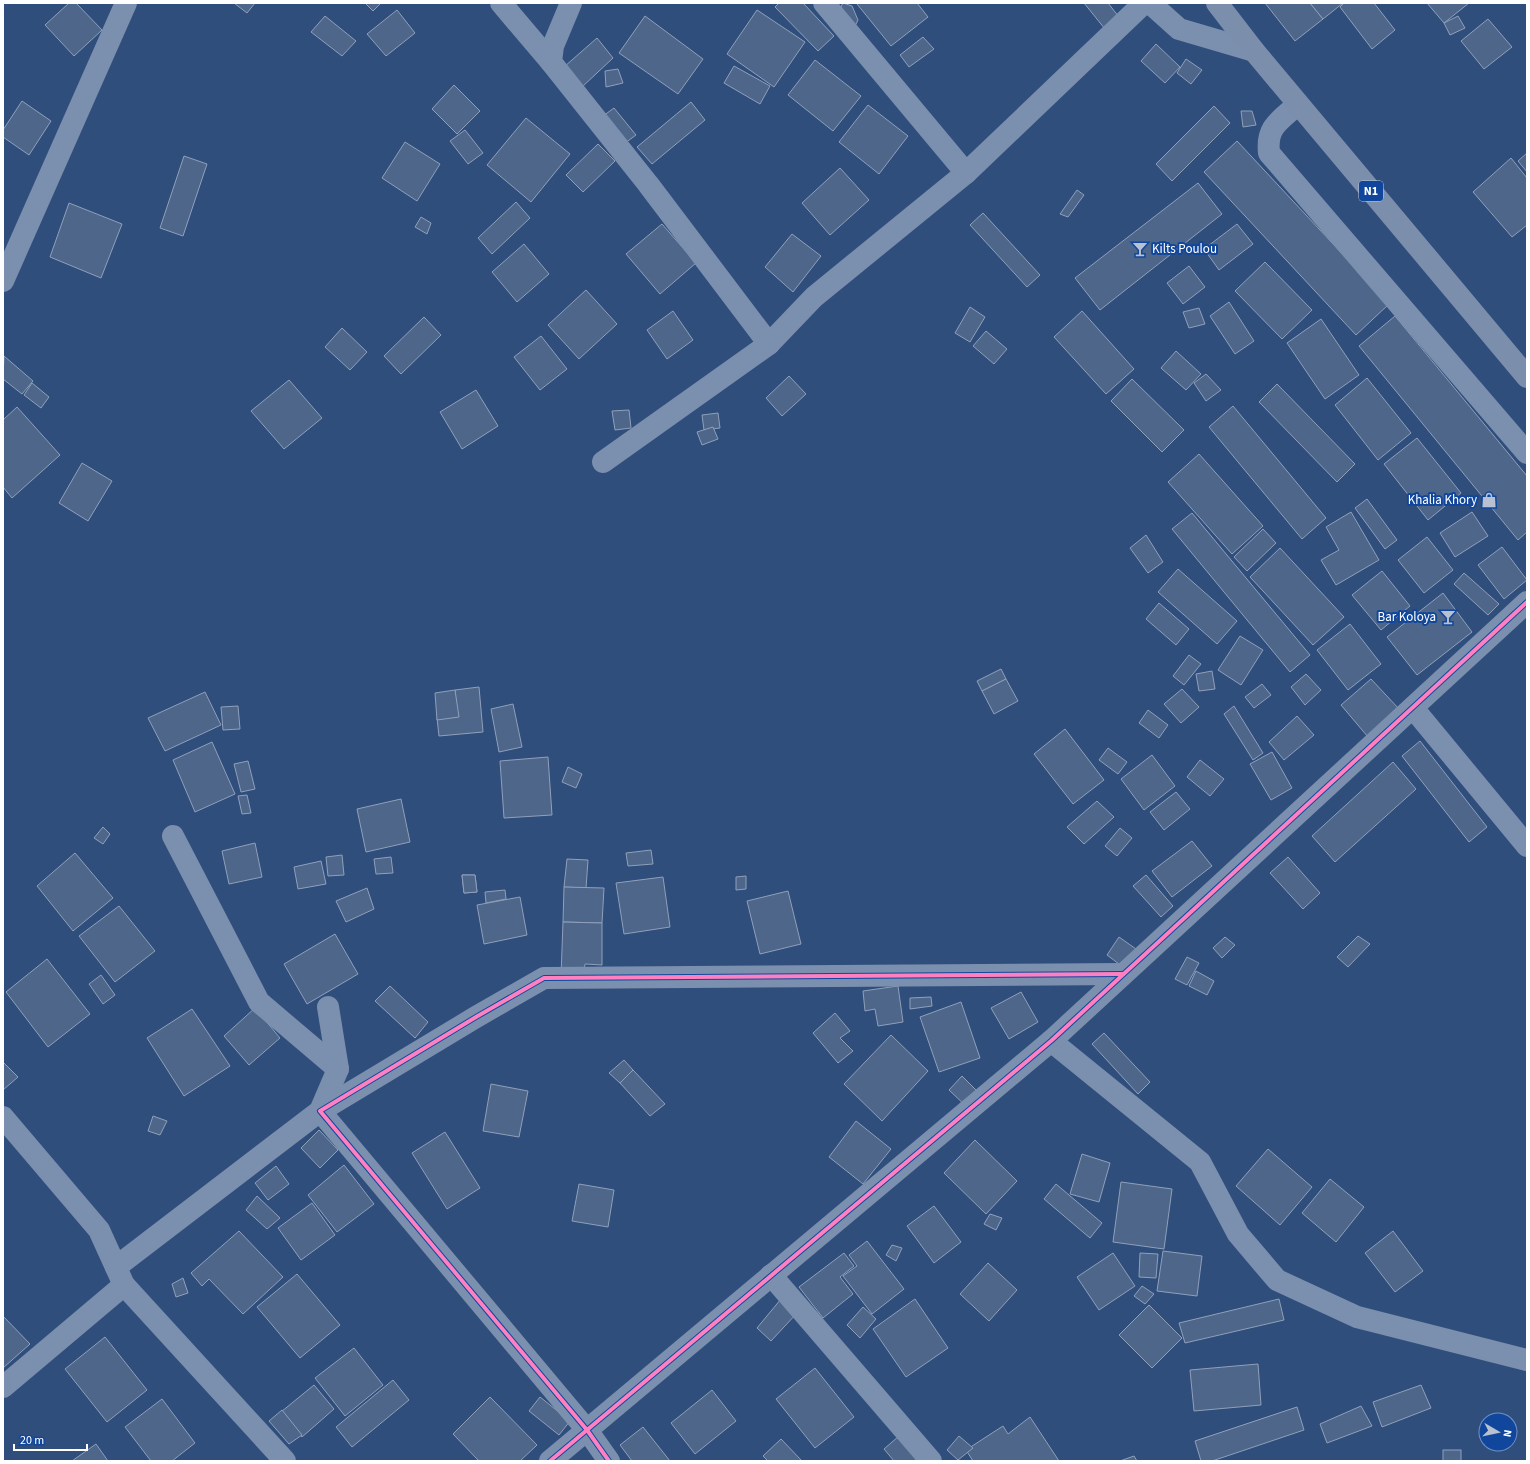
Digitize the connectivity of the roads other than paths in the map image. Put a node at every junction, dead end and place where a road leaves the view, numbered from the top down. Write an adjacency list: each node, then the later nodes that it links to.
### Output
1 (126, 3): 12 (street)
2 (501, 3): 9 (street)
3 (571, 3): 9 (street)
4 (824, 3): 11 (street)
5 (1144, 3): 11 (street)
6 (1150, 3): 8 (street)
7 (1217, 3): 8 (highway, N1)
8 (1254, 51): 10 (highway, N1)
9 (551, 62): 13 (street)
10 (1298, 104): 14 (highway, N1); 15 (street)
11 (966, 173): 13 (street)
12 (3, 281)
13 (769, 344): 16 (street)
14 (1527, 377)
15 (1527, 453)
16 (603, 462)
17 (1527, 602): 18 (street)
18 (1413, 708): 20 (street); 21 (street)
19 (172, 836): 24 (street)
20 (1527, 846)
21 (1123, 974): 23 (street); 25 (street)
22 (328, 1007): 24 (street)
23 (1051, 1041): 27 (street); 29 (street)
24 (338, 1069): 25 (street)
25 (320, 1111): 28 (street); 31 (street)
26 (3, 1117): 28 (street)
27 (771, 1275): 31 (street); 35 (street)
28 (120, 1276): 30 (street); 32 (street)
29 (1527, 1360)
30 (3, 1387)
31 (587, 1430): 33 (street); 34 (street)
32 (285, 1461)
33 (550, 1461)
34 (609, 1461)
35 (931, 1461)

